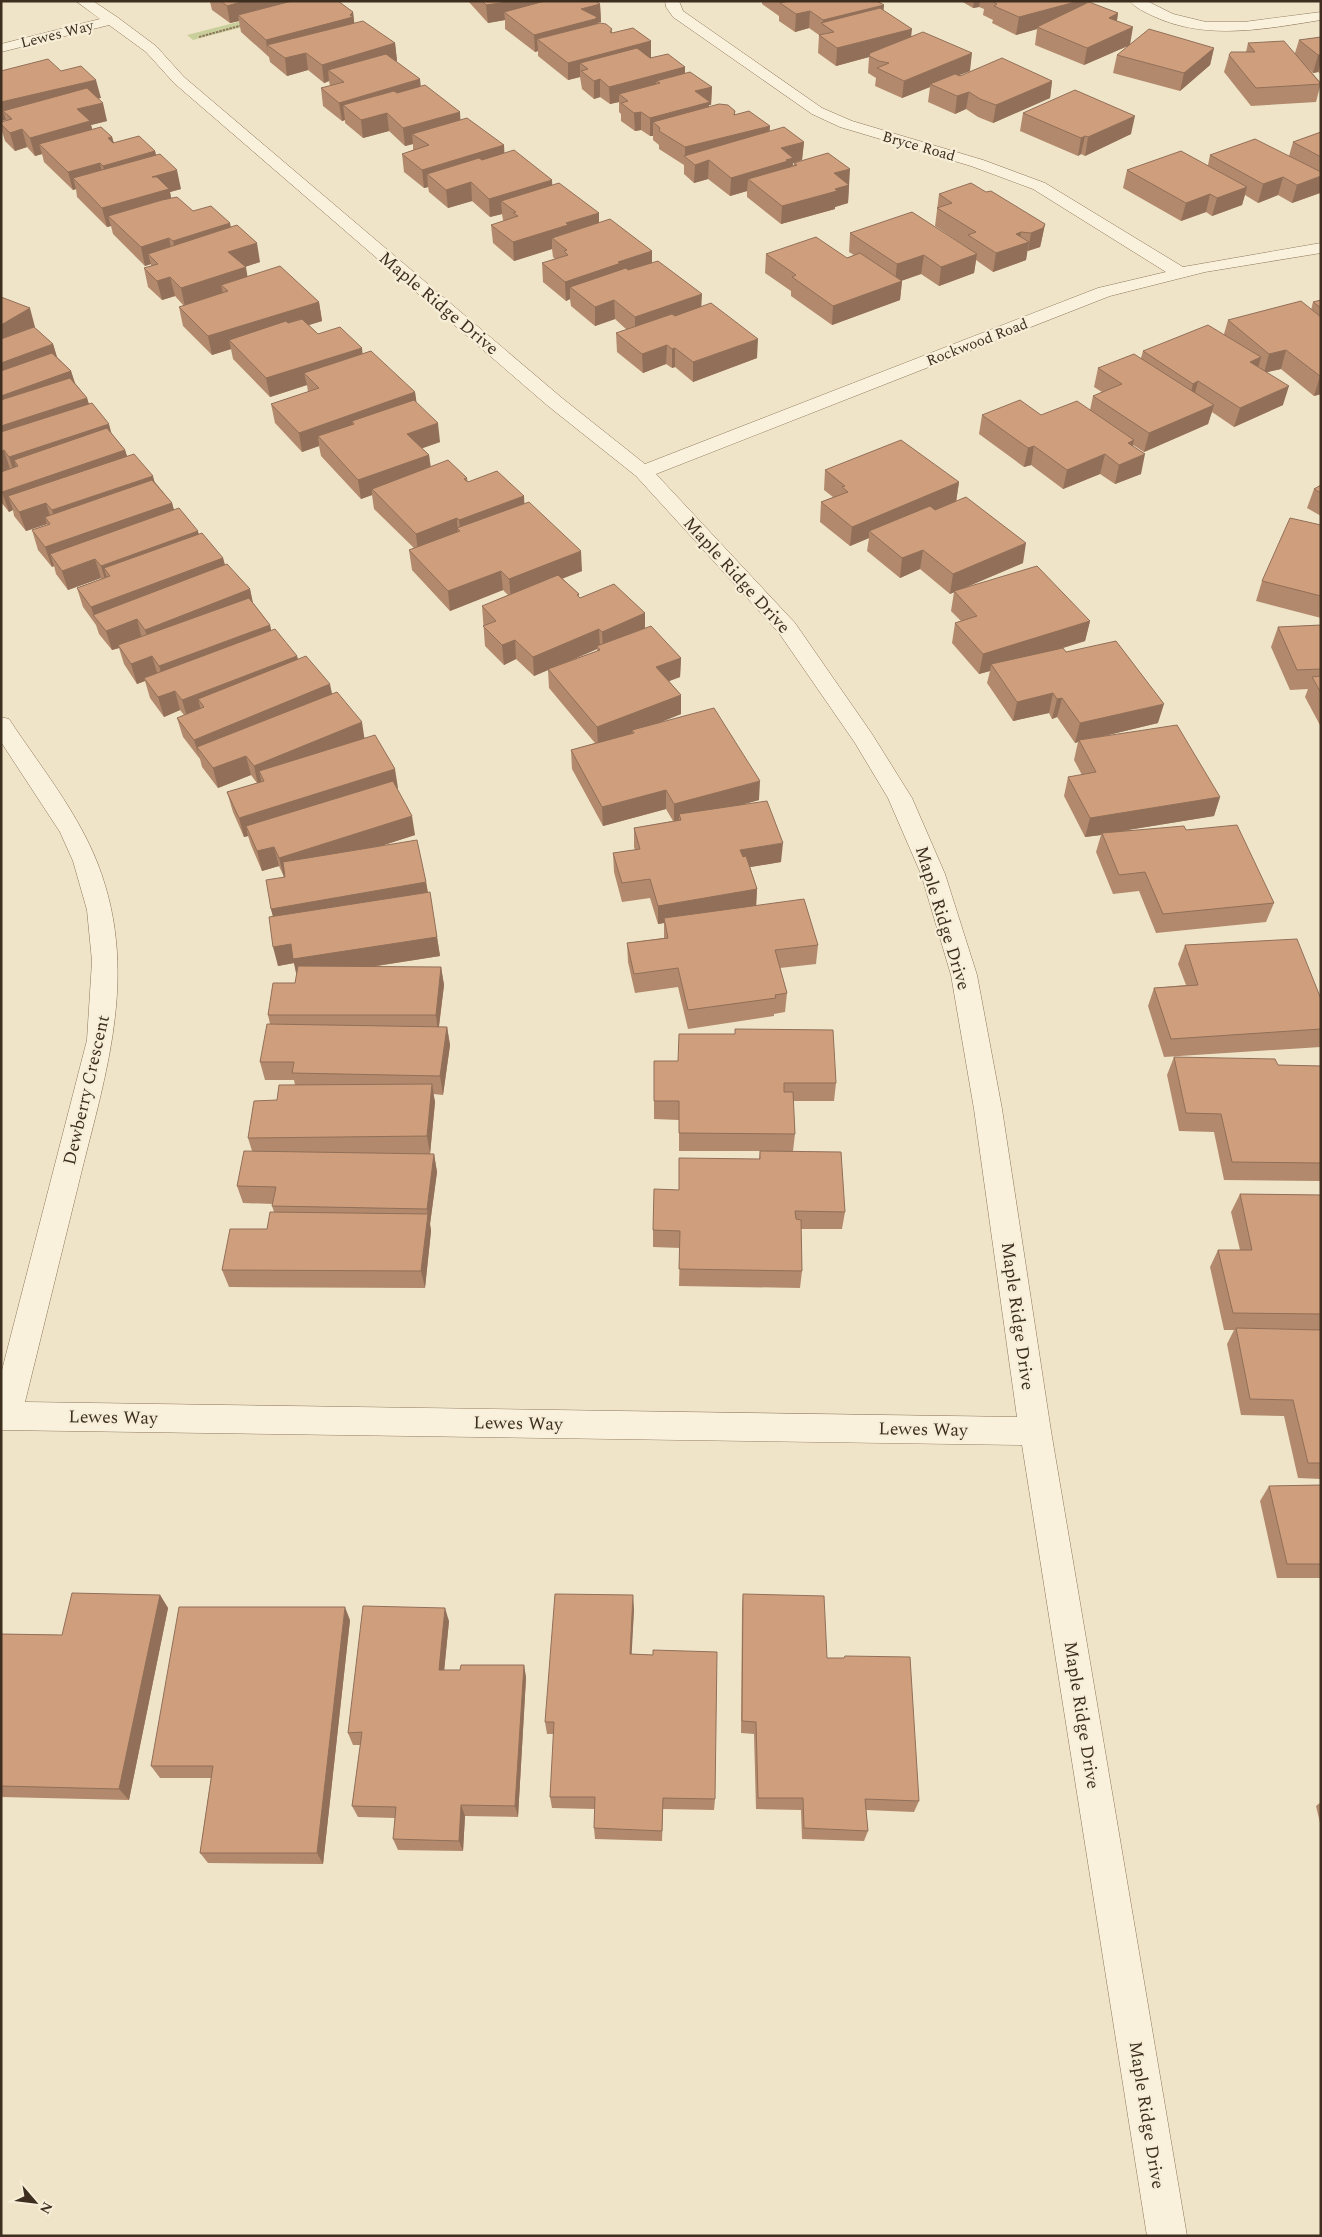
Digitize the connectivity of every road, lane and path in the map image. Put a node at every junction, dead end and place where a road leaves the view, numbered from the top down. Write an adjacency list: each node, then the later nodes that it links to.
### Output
1 (83, 1): 5 (street, Maple Ridge Drive)
2 (672, 1): 10 (street, Bryce Road)
3 (1137, 1): 4 (street)
4 (1321, 16)
5 (112, 20): 7 (street, Lewes Way); 8 (street, Maple Ridge Drive)
6 (243, 25): 8 (path)
7 (1, 48)
8 (151, 49): 11 (street, Maple Ridge Drive)
9 (1321, 248): 10 (street, Rockwood Road)
10 (1180, 273): 11 (street, Rockwood Road)
11 (643, 472): 14 (street, Maple Ridge Drive)
12 (1, 724): 13 (street, Dewberry Crescent)
13 (4, 1416): 14 (street, Lewes Way)
14 (1035, 1430): 15 (street, Maple Ridge Drive)
15 (1167, 2236)

